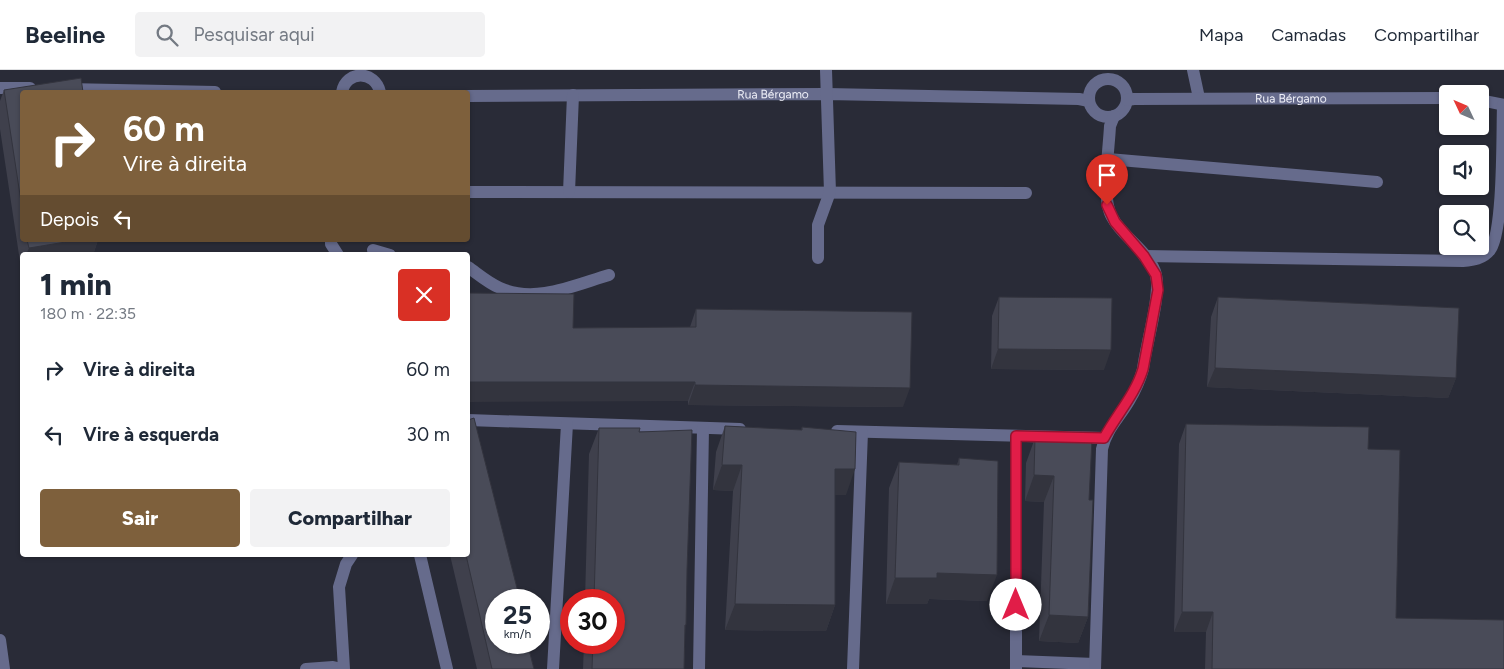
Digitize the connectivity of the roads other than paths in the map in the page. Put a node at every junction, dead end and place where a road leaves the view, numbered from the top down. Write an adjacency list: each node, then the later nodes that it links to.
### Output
1 (826, 70): 10 (street)
2 (1192, 70): 15 (street)
3 (361, 72): 8 (street); 9 (street)
4 (0, 88): 5 (street)
5 (39, 89)
6 (59, 89): 7 (street)
7 (105, 90)
8 (342, 90)
9 (379, 90)
10 (827, 94): 12 (street, Rua Bérgamo); 13 (street, Rua Bérgamo); 24 (street)
11 (470, 96): 12 (street, Rua Bérgamo)
12 (573, 96): 23 (street)
13 (1086, 98): 14 (street); 19 (street)
14 (1129, 98): 15 (street, Rua Bérgamo); 19 (street)
15 (1199, 98): 16 (street, Rua Bérgamo)
16 (1439, 98)
17 (1489, 102): 18 (street)
18 (1504, 105): 26 (street)
19 (1110, 120): 20 (street)
20 (1108, 159): 21 (street); 27 (street)
21 (1377, 182)
22 (470, 192): 23 (street)
23 (569, 192): 24 (street)
24 (830, 192): 25 (street); 28 (street)
25 (1026, 193)
26 (1502, 216): 27 (street)
27 (1144, 256): 38 (street)
28 (818, 258)
29 (470, 268): 30 (street)
30 (608, 276)
31 (470, 420): 32 (street)
32 (567, 424): 33 (street); 48 (street)
33 (702, 428): 34 (street); 49 (street)
34 (752, 429)
35 (822, 431): 36 (street)
36 (862, 432): 37 (street); 50 (street)
37 (1016, 436): 38 (street); 42 (street)
38 (1104, 438): 43 (street)
39 (351, 557): 46 (street)
40 (420, 557): 47 (street)
41 (0, 640): 44 (street)
42 (1016, 665): 43 (street)
43 (1095, 666)
44 (4, 669)
45 (306, 669): 46 (street)
46 (343, 669)
47 (447, 669)
48 (553, 669)
49 (699, 669)
50 (852, 669)

